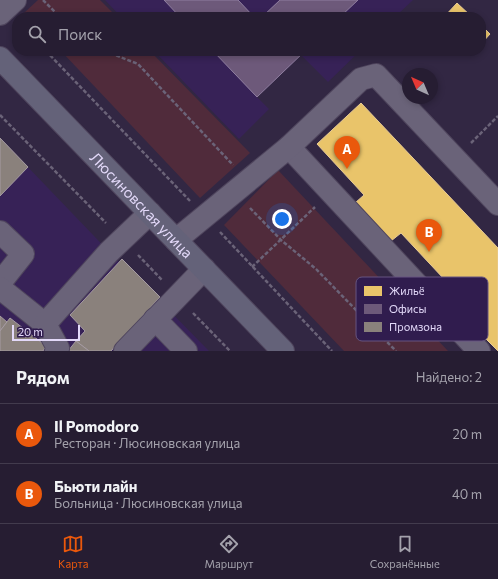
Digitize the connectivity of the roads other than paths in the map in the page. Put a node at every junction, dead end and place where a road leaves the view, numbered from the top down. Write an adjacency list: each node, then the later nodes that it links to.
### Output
1 (15, 0): 2 (lane)
2 (0, 14)
3 (0, 58): 6 (main road, Люсиновская улица)
4 (288, 147): 5 (lane); 8 (lane); 10 (lane)
5 (498, 204)
6 (150, 213): 8 (main road, Люсиновская улица); 14 (lane)
7 (0, 232): 11 (lane)
8 (176, 240): 9 (main road, Люсиновская улица)
9 (204, 269): 13 (lane); 19 (main road, Люсиновская улица)
10 (410, 277)
11 (0, 283)
12 (0, 288): 14 (lane)
13 (155, 319): 17 (lane); 18 (lane)
14 (45, 324): 16 (lane)
15 (470, 341): 20 (lane)
16 (56, 351)
17 (125, 351)
18 (186, 351)
19 (283, 351)
20 (479, 351)

